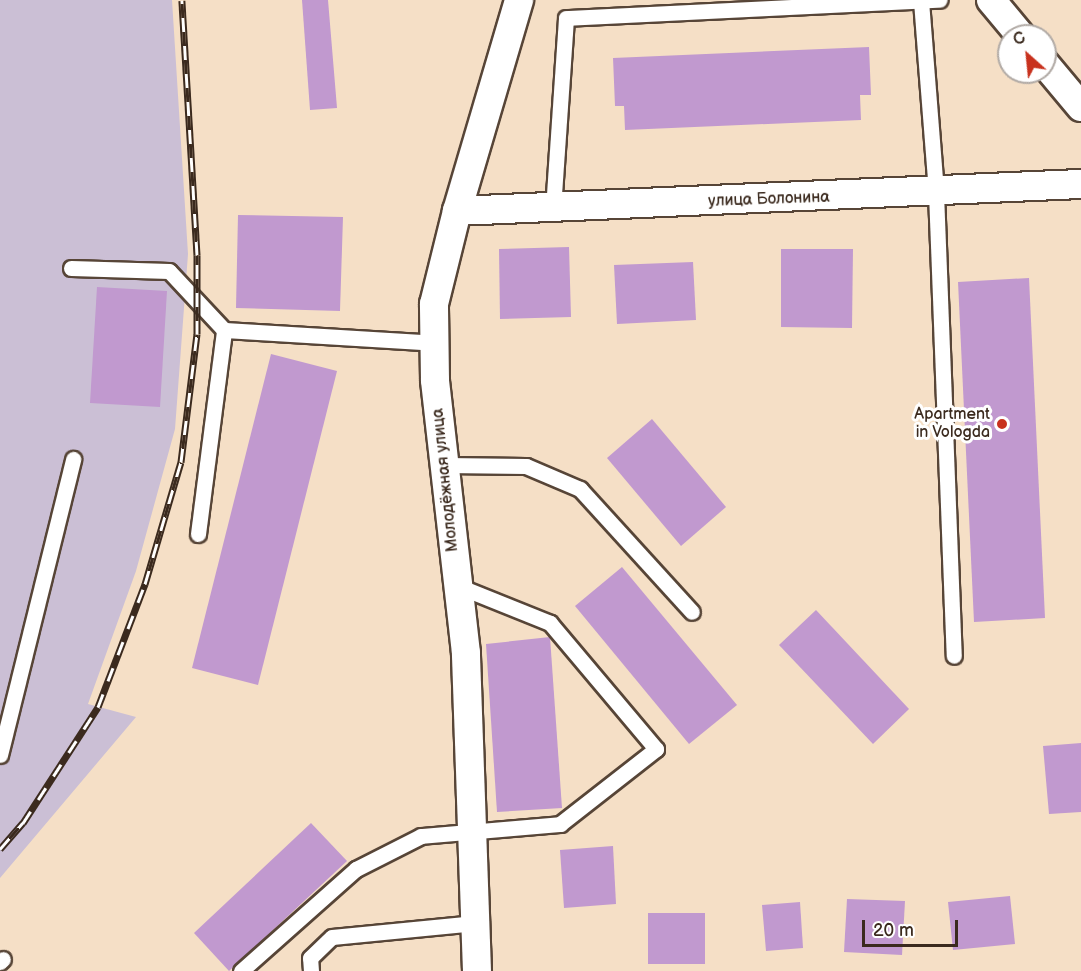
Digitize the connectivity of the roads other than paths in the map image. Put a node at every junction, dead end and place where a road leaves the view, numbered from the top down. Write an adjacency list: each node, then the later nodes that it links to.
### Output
1 (519, 0): 11 (street, Молодёжная улица)
2 (940, 0): 4 (lane)
3 (991, 0): 5 (street)
4 (921, 2): 9 (lane); 10 (lane)
5 (1011, 24)
6 (1057, 78): 7 (street)
7 (1080, 105)
8 (1081, 184): 9 (street, улица Болонина)
9 (936, 193): 10 (street, улица Болонина); 20 (lane)
10 (553, 208): 11 (street, улица Болонина)
11 (457, 211): 14 (street, Молодёжная улица)
12 (71, 268): 13 (lane)
13 (224, 330): 14 (lane); 17 (lane)
14 (435, 343): 16 (street, Молодёжная улица)
15 (73, 459): 21 (lane)
16 (445, 465): 18 (street, Молодёжная улица); 19 (lane)
17 (198, 534)
18 (458, 586): 22 (street, Молодёжная улица); 22 (lane)
19 (692, 612)
20 (954, 657)
21 (0, 755)
22 (472, 833): 23 (street, Молодёжная улица); 24 (lane)
23 (475, 923): 25 (lane); 26 (street, Молодёжная улица)
24 (241, 971)
25 (311, 971)
26 (477, 971)

